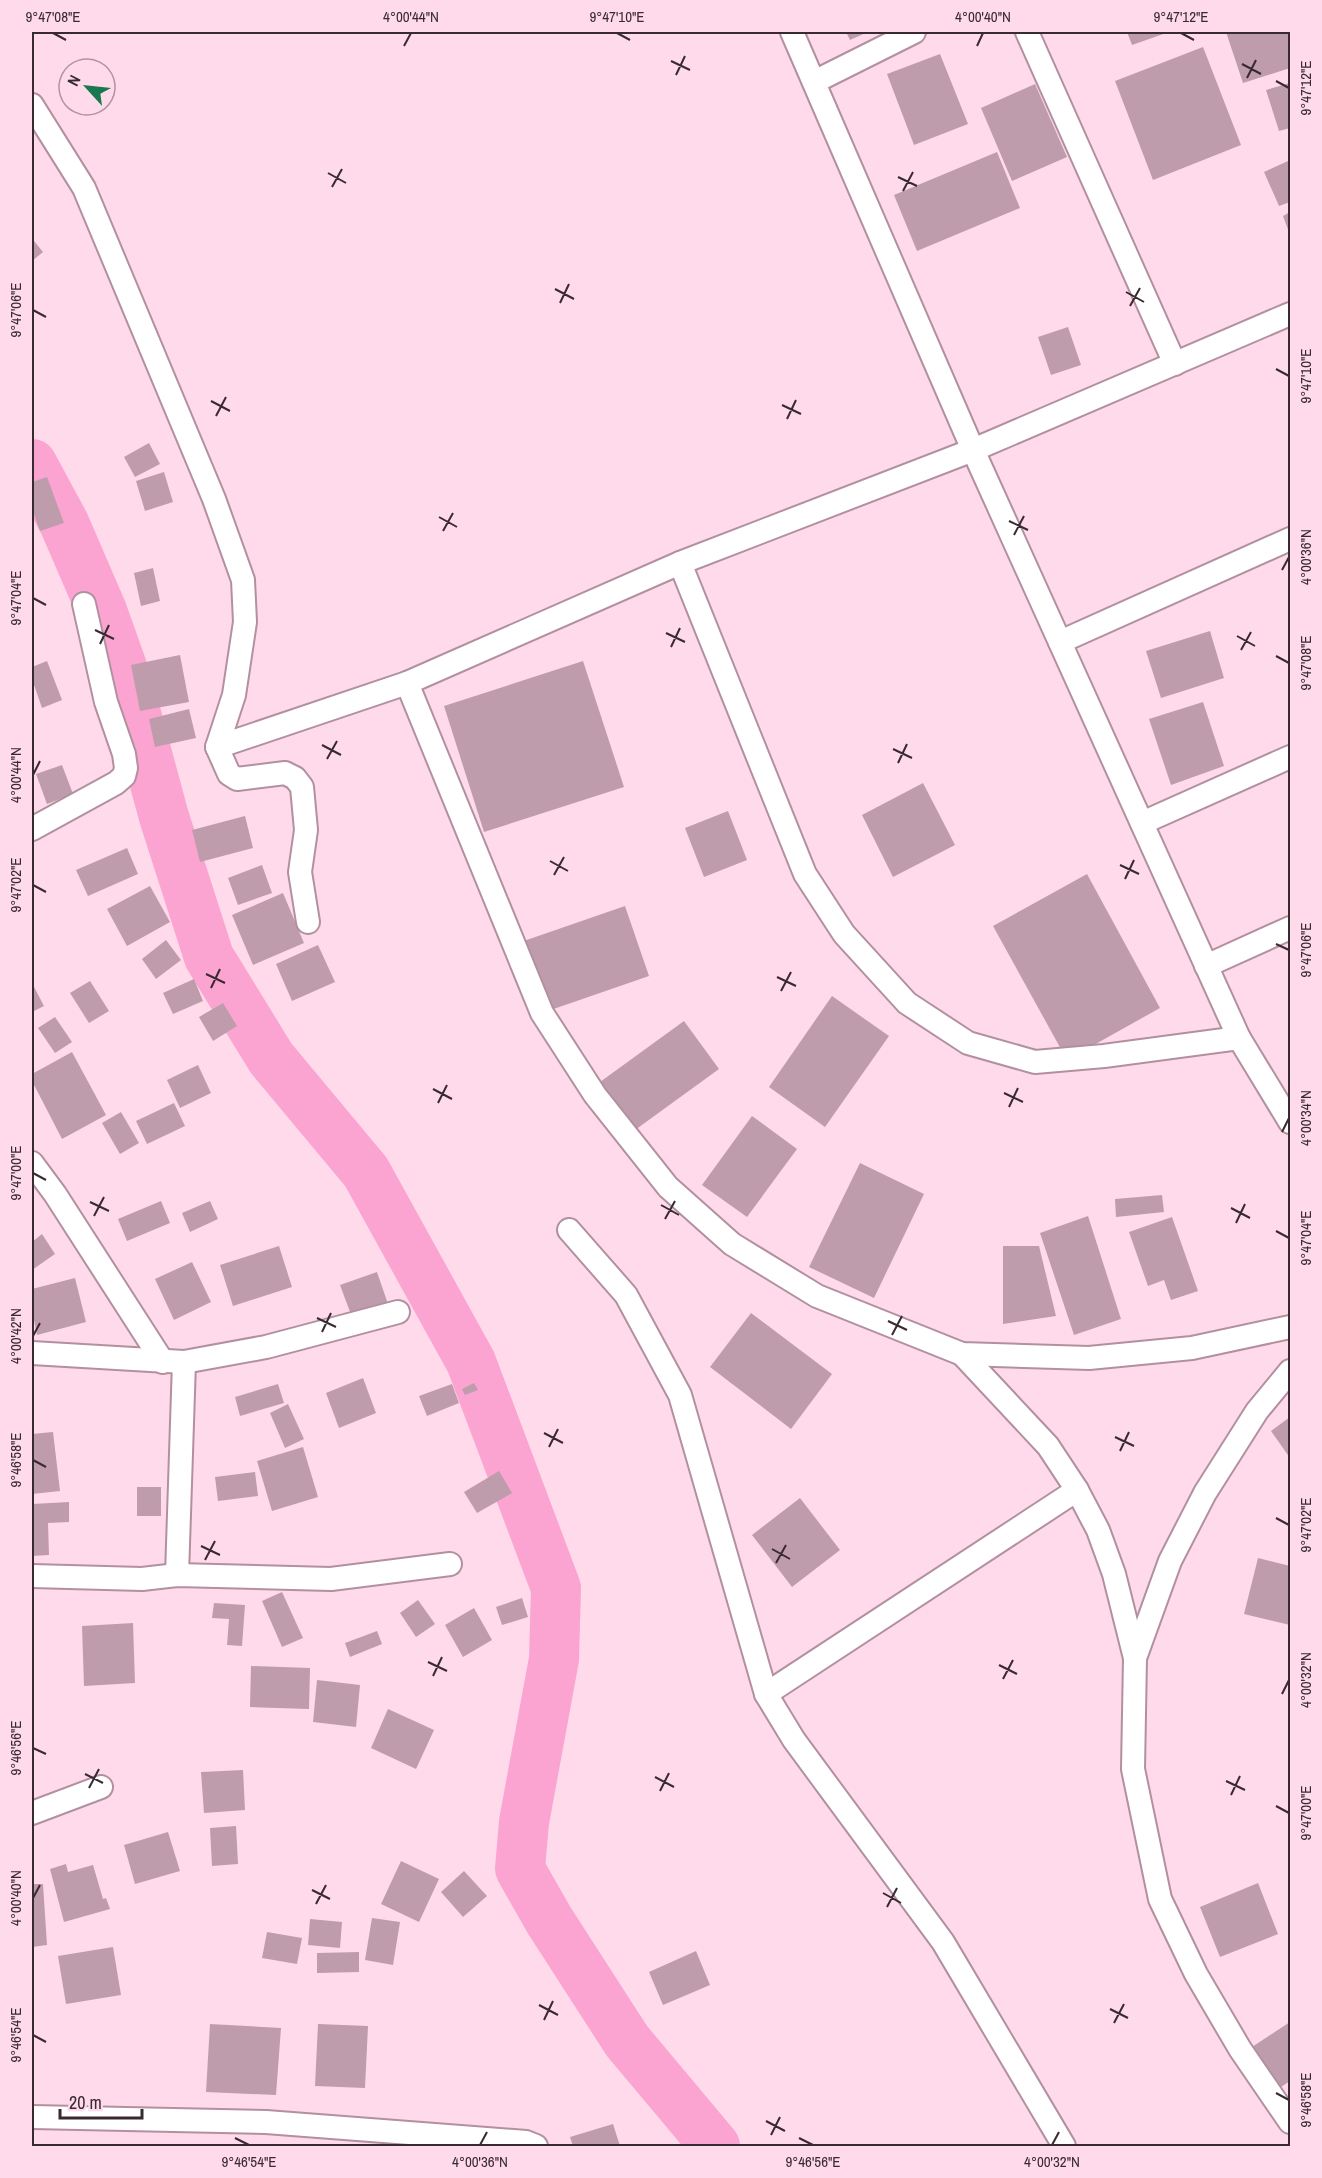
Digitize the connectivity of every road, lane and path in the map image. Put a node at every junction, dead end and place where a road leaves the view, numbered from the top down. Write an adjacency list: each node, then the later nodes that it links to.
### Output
1 (792, 32): 4 (street)
2 (914, 32): 4 (street)
3 (1027, 32): 7 (street)
4 (814, 82): 8 (street)
5 (32, 105): 14 (street)
6 (1290, 314): 7 (street)
7 (1175, 364): 8 (street)
8 (973, 450): 10 (street); 12 (street)
9 (1290, 539): 12 (street)
10 (680, 563): 13 (street); 21 (street)
11 (84, 604): 17 (street)
12 (1060, 642): 16 (street)
13 (407, 683): 14 (street); 28 (street)
14 (217, 747): 18 (street)
15 (1290, 757): 16 (street)
16 (1142, 823): 20 (street)
17 (32, 829)
18 (308, 922)
19 (1290, 928): 20 (street)
20 (1206, 966): 21 (street)
21 (1239, 1038): 22 (street)
22 (1290, 1122)
23 (32, 1163): 29 (street)
24 (569, 1230): 36 (street)
25 (398, 1312): 29 (street)
26 (1290, 1327): 28 (street)
27 (32, 1353): 29 (street)
28 (962, 1354): 31 (street)
29 (173, 1362): 33 (street)
30 (1290, 1371): 35 (street)
31 (1077, 1490): 35 (street); 36 (street)
32 (450, 1564): 33 (street)
33 (177, 1575): 34 (street)
34 (32, 1576)
35 (1135, 1658): 40 (street)
36 (766, 1694): 42 (street)
37 (101, 1787): 38 (street)
38 (32, 1813)
39 (32, 2117): 41 (street)
40 (1290, 2122)
41 (536, 2146)
42 (1064, 2146)

